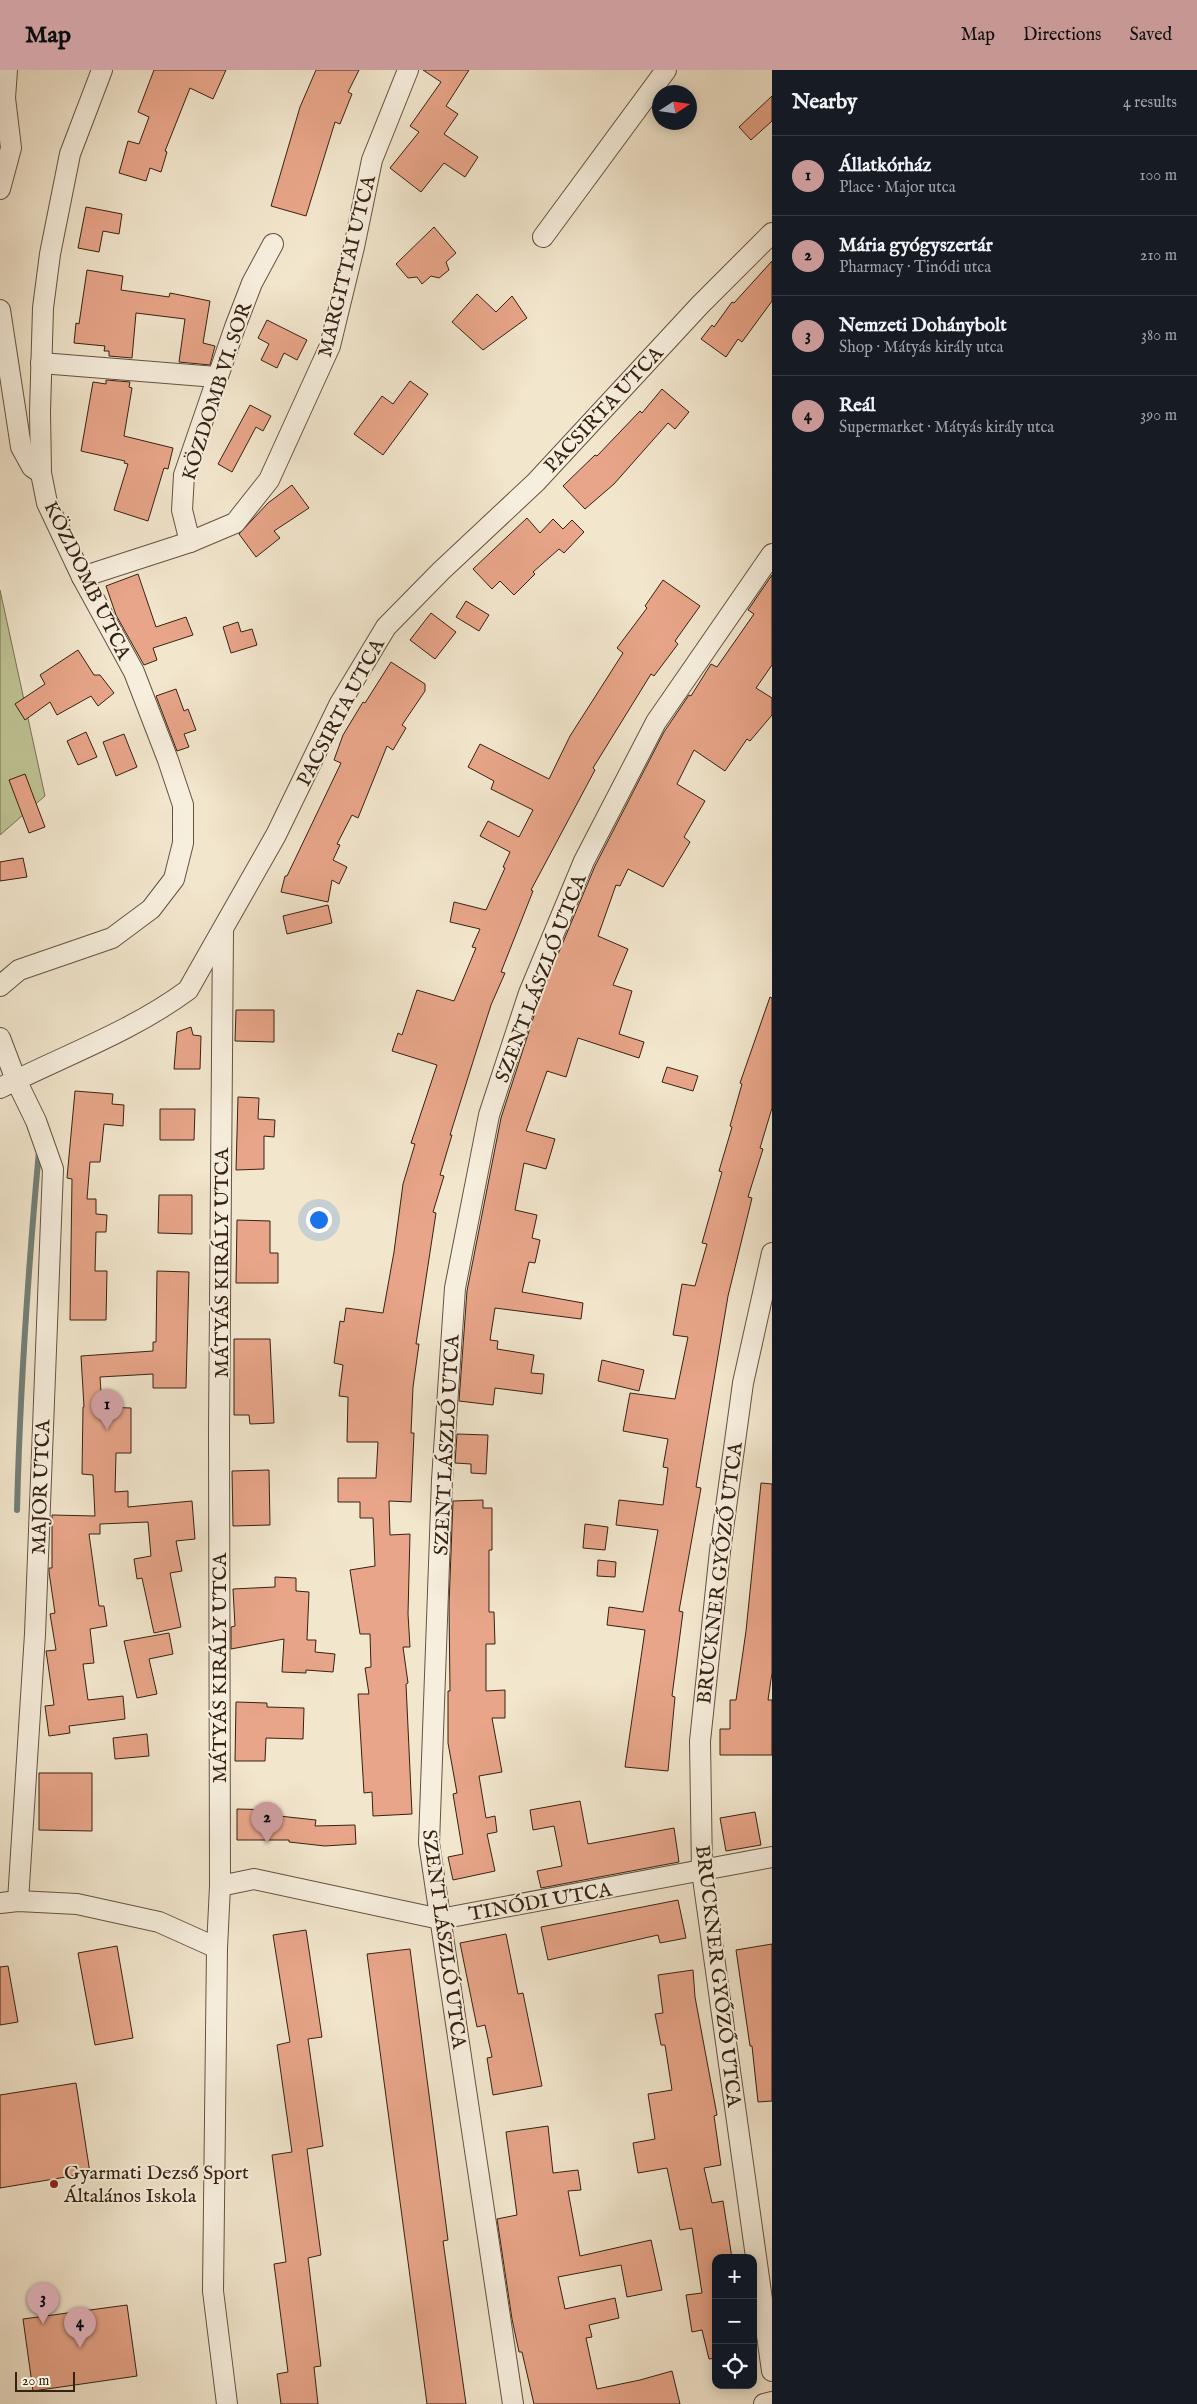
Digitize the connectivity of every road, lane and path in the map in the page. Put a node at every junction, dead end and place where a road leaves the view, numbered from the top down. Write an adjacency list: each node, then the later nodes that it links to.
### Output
1 (7, 70): 5 (street)
2 (102, 70): 10 (street, KÖZDOMB UTCA)
3 (408, 70): 13 (street, MARGITTAI UTCA)
4 (666, 70): 7 (street)
5 (0, 189)
6 (772, 233): 16 (street, PACSIRTA UTCA)
7 (543, 237)
8 (273, 244): 11 (street, KÖZDOMB VI. SOR)
9 (0, 310): 12 (street)
10 (41, 363): 11 (street); 12 (street, KÖZDOMB UTCA)
11 (216, 377): 13 (street, KÖZDOMB VI. SOR)
12 (41, 472): 15 (street, KÖZDOMB UTCA)
13 (190, 542): 15 (street, MARGITTAI UTCA)
14 (770, 563): 25 (street, SZENT LÁSZLÓ UTCA)
15 (82, 577): 17 (street, KÖZDOMB UTCA)
16 (223, 931): 19 (street, PACSIRTA UTCA); 23 (street, MÁTYÁS KIRÁLY UTCA)
17 (0, 986)
18 (0, 1038): 19 (street)
19 (8, 1084): 24 (street, MAJOR UTCA)
20 (772, 1253): 22 (street, BRUCKNER GYŐZŐ UTCA)
21 (772, 1857): 22 (street, TINÓDI UTCA)
22 (702, 1871): 25 (street, TINÓDI UTCA); 27 (street, BRUCKNER GYŐZŐ UTCA)
23 (220, 1886): 25 (street, TINÓDI UTCA); 26 (street, MÁTYÁS KIRÁLY UTCA)
24 (9, 1902): 26 (street)
25 (440, 1919): 30 (street, SZENT LÁSZLÓ UTCA)
26 (217, 1948): 29 (street, MÁTYÁS KIRÁLY UTCA)
27 (772, 2372)
28 (772, 2402): 31 (street)
29 (228, 2404)
30 (513, 2404)
31 (764, 2404)

